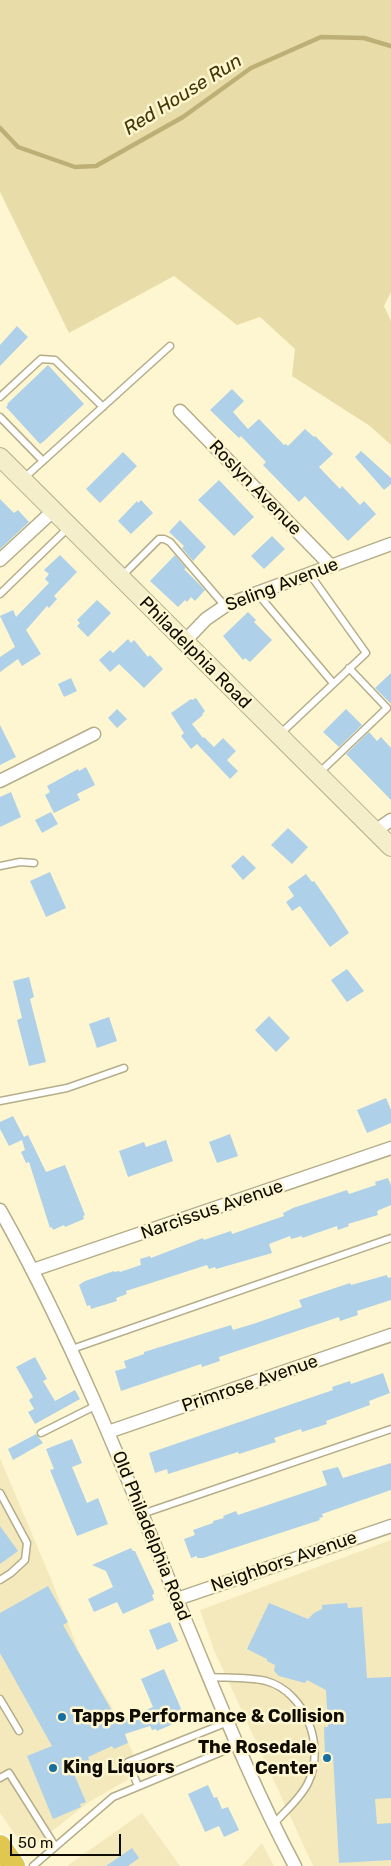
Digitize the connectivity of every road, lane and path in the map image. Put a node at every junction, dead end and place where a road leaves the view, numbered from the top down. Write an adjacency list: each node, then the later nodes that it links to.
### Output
1 (170, 346): 3 (lane)
2 (0, 397): 3 (lane)
3 (102, 407): 7 (lane)
4 (180, 411): 13 (street, Roslyn Avenue)
5 (0, 417): 7 (lane)
6 (0, 457): 8 (main road, Philadelphia Road)
7 (43, 461): 8 (lane)
8 (22, 480): 9 (main road, Philadelphia Road)
9 (53, 511): 10 (main road, Philadelphia Road); 12 (street)
10 (68, 527): 15 (main road, Philadelphia Road); 17 (lane)
11 (391, 544): 13 (street, Seling Avenue)
12 (0, 560)
13 (331, 566): 14 (street, Seling Avenue)
14 (309, 573): 16 (street, Seling Avenue); 20 (lane)
15 (120, 578): 18 (lane); 19 (main road, Philadelphia Road)
16 (257, 593): 18 (street, Seling Avenue); 21 (lane)
17 (0, 594)
18 (225, 606): 19 (street, Seling Avenue)
19 (184, 642): 23 (main road, Philadelphia Road)
20 (349, 668): 21 (lane); 24 (lane)
21 (333, 683): 23 (lane)
22 (94, 734): 25 (street)
23 (278, 736): 24 (main road, Philadelphia Road)
24 (317, 775): 27 (main road, Philadelphia Road)
25 (0, 780)
26 (391, 820): 27 (street)
27 (375, 831): 28 (main road, Philadelphia Road)
28 (391, 847)
29 (34, 863): 30 (lane)
30 (0, 866)
31 (124, 1068): 32 (lane)
32 (0, 1101)
33 (391, 1148): 36 (street, Narcissus Avenue)
34 (0, 1210): 36 (street, Old Philadelphia Road)
35 (391, 1238): 38 (lane)
36 (33, 1270): 38 (street, Old Philadelphia Road)
37 (391, 1335): 41 (street, Primrose Avenue)
38 (72, 1349): 39 (street, Old Philadelphia Road)
39 (97, 1405): 41 (street, Old Philadelphia Road); 42 (lane)
40 (391, 1430): 44 (lane)
41 (108, 1432): 44 (street, Old Philadelphia Road)
42 (41, 1433)
43 (0, 1493): 46 (lane)
44 (142, 1514): 47 (street, Old Philadelphia Road)
45 (391, 1526): 47 (street, Neighbors Avenue)
46 (0, 1580)
47 (177, 1599): 48 (street, Old Philadelphia Road)
48 (209, 1677): 50 (street, Old Philadelphia Road); 55 (lane)
49 (0, 1699): 51 (lane)
50 (228, 1722): 52 (street, Old Philadelphia Road); 54 (lane)
51 (19, 1732)
52 (238, 1745): 54 (lane); 55 (street, Old Philadelphia Road)
53 (0, 1778): 57 (lane)
54 (138, 1786): 57 (lane)
55 (274, 1824): 60 (street, Old Philadelphia Road)
56 (0, 1846): 58 (highway)
57 (55, 1846): 59 (lane)
58 (14, 1866)
59 (33, 1866)
60 (295, 1866)

